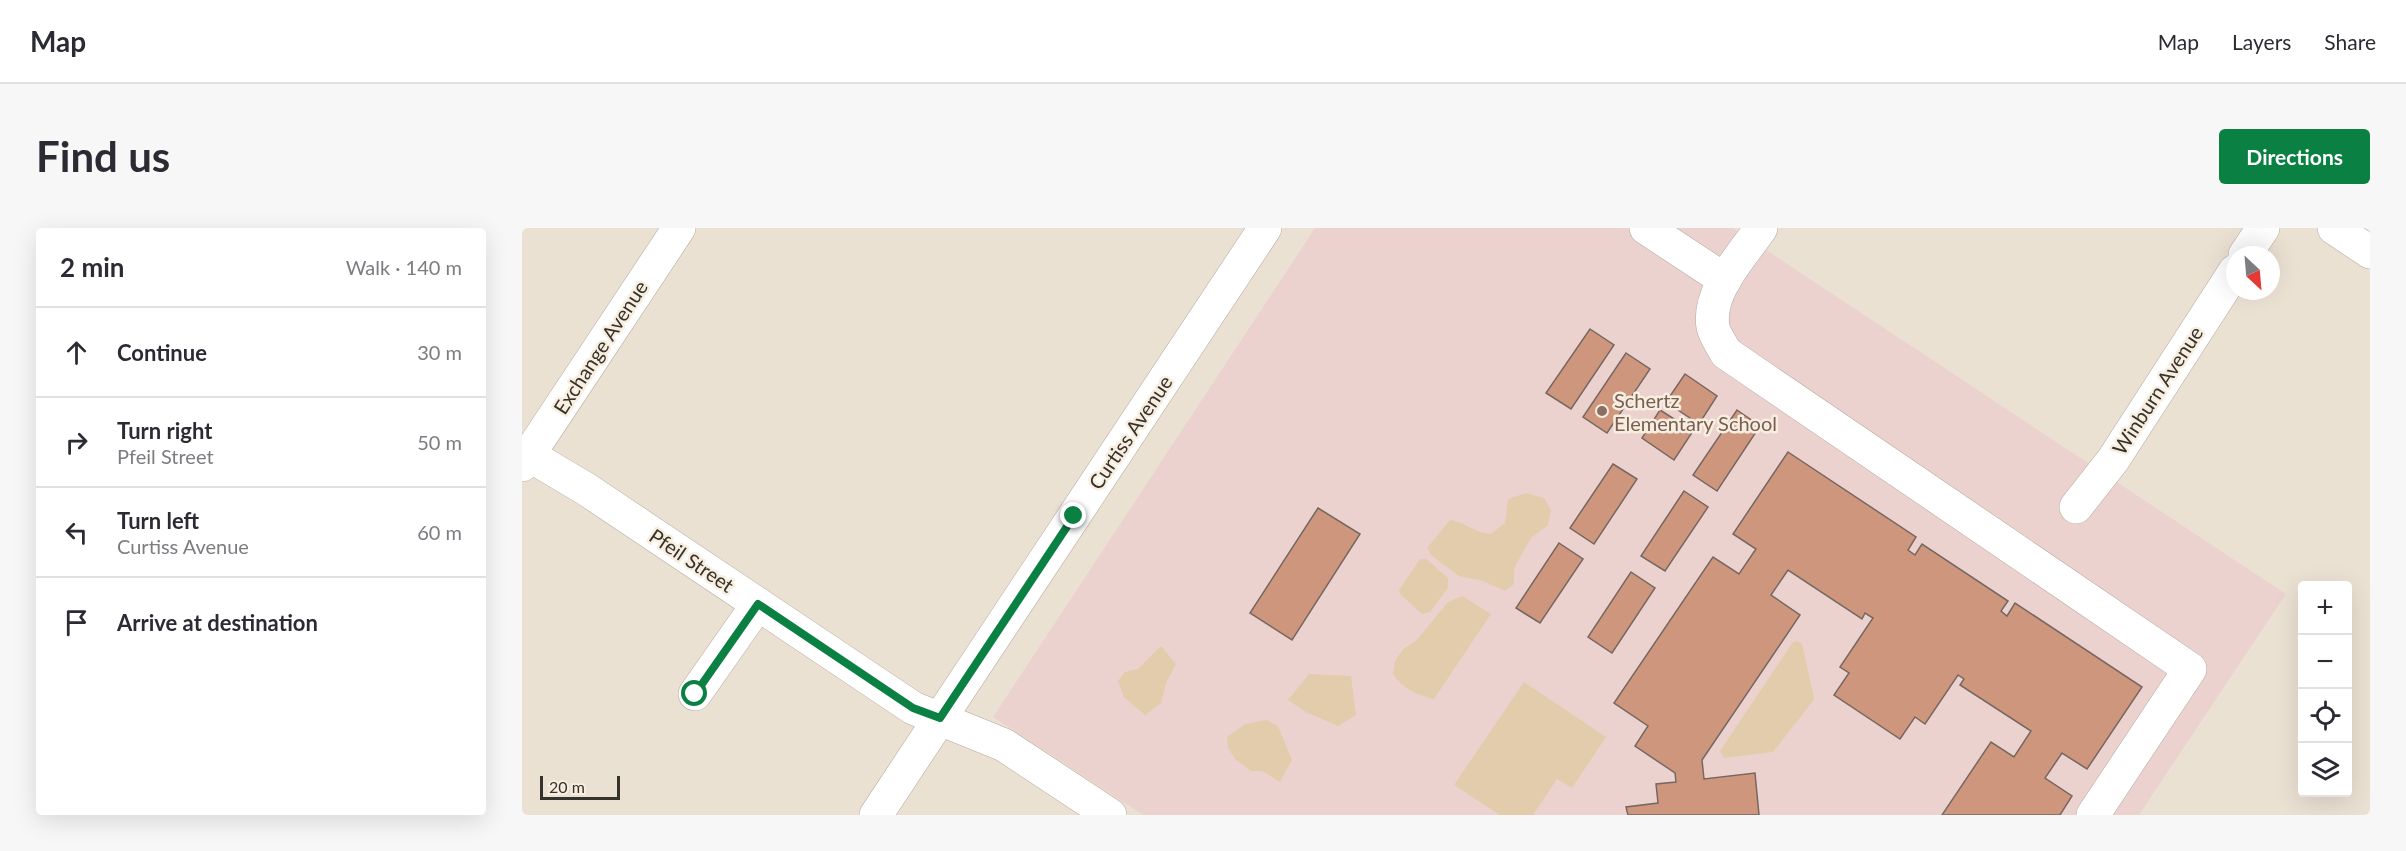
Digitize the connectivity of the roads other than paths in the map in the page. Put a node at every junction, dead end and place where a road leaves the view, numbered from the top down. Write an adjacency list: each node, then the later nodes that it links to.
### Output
1 (679, 228): 11 (street, Exchange Avenue)
2 (1265, 228): 15 (street, Curtiss Avenue)
3 (1646, 228): 9 (street)
4 (1761, 228): 9 (street)
5 (2263, 228): 7 (street)
6 (2334, 228): 8 (street)
7 (2251, 246)
8 (2370, 252)
9 (1725, 280): 18 (street)
10 (2226, 285): 12 (street, Winburn Avenue)
11 (524, 457): 13 (street, Pfeil Street)
12 (2076, 507)
13 (758, 604): 14 (street); 15 (street, Pfeil Street)
14 (695, 694)
15 (940, 718): 16 (street, Curtiss Avenue); 17 (street, Pfeil Street)
16 (876, 815)
17 (1110, 815)
18 (2093, 815)

